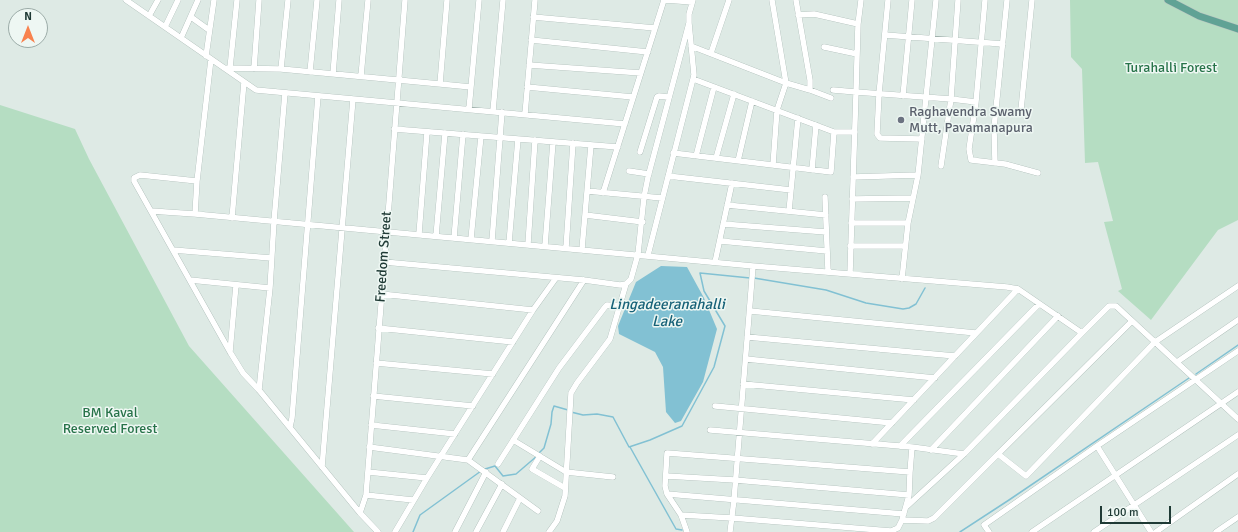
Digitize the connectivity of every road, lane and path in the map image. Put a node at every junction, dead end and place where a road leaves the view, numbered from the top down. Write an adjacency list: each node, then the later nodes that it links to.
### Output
1 (126, 0): 32 (street)
2 (139, 0): 32 (street)
3 (158, 0): 34 (street)
4 (178, 0): 39 (street)
5 (198, 0): 35 (street)
6 (214, 0): 42 (street)
7 (237, 0): 58 (street)
8 (259, 0): 59 (street)
9 (288, 0): 60 (street)
10 (317, 0): 61 (street)
11 (339, 0): 63 (street)
12 (368, 0): 64 (street)
13 (405, 0): 66 (street, Freedom Street)
14 (447, 0): 69 (street)
15 (479, 0): 70 (street)
16 (503, 0): 93 (street)
17 (535, 0): 36 (street)
18 (665, 0): 31 (street); 40 (street)
19 (729, 0): 54 (street)
20 (772, 0): 68 (street)
21 (796, 0): 33 (street)
22 (861, 0): 38 (street)
23 (888, 0): 43 (street)
24 (912, 0): 44 (street)
25 (936, 0): 46 (street)
26 (958, 0): 48 (street)
27 (985, 0): 49 (street)
28 (1007, 0): 50 (street)
29 (1032, 0): 92 (street)
30 (1168, 0): 41 (main road)
31 (693, 1): 37 (street)
32 (136, 7): 34 (street)
33 (798, 15): 38 (street); 73 (street)
34 (150, 16): 39 (street)
35 (191, 17): 42 (street); 45 (street)
36 (533, 18): 40 (street); 47 (street)
37 (689, 23): 51 (street); 82 (street)
38 (858, 24): 55 (street)
39 (165, 27): 45 (street)
40 (655, 28): 53 (street)
41 (1238, 29)
42 (209, 30): 56 (street)
43 (885, 35): 44 (street); 78 (street)
44 (909, 37): 46 (street); 80 (street)
45 (181, 38): 56 (street)
46 (933, 39): 48 (street); 84 (street)
47 (531, 40): 53 (street); 57 (street)
48 (955, 40): 49 (street); 86 (street)
49 (980, 42): 50 (street); 88 (street)
50 (1003, 44): 119 (street)
51 (691, 46): 54 (street); 65 (street)
52 (824, 47): 55 (street)
53 (648, 52): 62 (street)
54 (711, 53): 68 (street)
55 (857, 54): 75 (street)
56 (209, 57): 58 (street); 130 (street)
57 (529, 65): 62 (street); 71 (street)
58 (227, 68): 59 (street); 67 (street)
59 (254, 69): 60 (street)
60 (281, 70): 61 (street)
61 (310, 72): 63 (street)
62 (641, 73): 81 (street)
63 (333, 74): 64 (street)
64 (361, 76): 66 (street)
65 (693, 78): 72 (street); 115 (street)
66 (398, 80): 69 (street); 89 (street, Freedom Street)
67 (244, 82): 76 (street); 146 (street)
68 (786, 83): 73 (street); 91 (street)
69 (440, 84): 70 (street)
70 (471, 87): 90 (street)
71 (527, 87): 81 (street); 95 (street)
72 (714, 87): 77 (street); 116 (street)
73 (810, 90): 83 (street)
74 (833, 90): 75 (street)
75 (856, 92): 78 (street); 102 (street)
76 (285, 93): 79 (street); 147 (street)
77 (734, 94): 87 (street); 117 (street)
78 (879, 94): 80 (street); 108 (street)
79 (318, 96): 85 (street); 151 (street)
80 (903, 96): 84 (street)
81 (633, 97): 97 (street)
82 (668, 97): 114 (street); 126 (street)
83 (831, 98)
84 (927, 98): 86 (street); 108 (street)
85 (353, 99): 89 (street); 153 (street)
86 (951, 99): 88 (street); 121 (street)
87 (752, 101): 91 (street); 118 (street)
88 (976, 102): 119 (street)
89 (396, 103): 90 (street); 99 (street, Freedom Street)
90 (469, 109): 93 (street)
91 (777, 110): 96 (street); 120 (street)
92 (1021, 110)
93 (493, 111): 94 (street)
94 (502, 112): 95 (street); 106 (street)
95 (525, 114): 97 (street)
96 (798, 118): 98 (street); 122 (street)
97 (625, 124): 113 (street)
98 (816, 125): 101 (street); 123 (street)
99 (394, 129): 100 (street); 154 (street, Freedom Street)
100 (427, 132): 103 (street); 156 (street)
101 (834, 132): 102 (street); 123 (street)
102 (855, 132): 129 (street)
103 (445, 133): 104 (street); 157 (street)
104 (463, 134): 105 (street); 158 (street)
105 (481, 136): 106 (street); 159 (street)
106 (500, 138): 107 (street); 160 (street)
107 (518, 139): 109 (street); 162 (street)
108 (922, 139): 127 (street)
109 (536, 140): 110 (street); 163 (street)
110 (553, 142): 111 (street); 164 (street)
111 (573, 143): 112 (street); 167 (street)
112 (591, 145): 113 (street); 133 (street)
113 (618, 147): 134 (street)
114 (640, 152)
115 (674, 154): 116 (street); 128 (street)
116 (696, 156): 117 (street)
117 (716, 158): 118 (street)
118 (738, 161): 120 (street)
119 (995, 163): 125 (street)
120 (773, 165): 122 (street)
121 (941, 166)
122 (794, 168): 123 (street); 132 (street)
123 (812, 170)
124 (629, 171): 126 (street)
125 (1038, 173)
126 (649, 174): 135 (street)
127 (918, 175): 129 (street); 138 (street)
128 (668, 176): 131 (street); 137 (street)
129 (853, 177): 139 (street)
130 (197, 182): 141 (street); 143 (street)
131 (732, 183): 132 (street); 140 (street)
132 (791, 190): 142 (street)
133 (587, 191): 134 (street); 145 (street)
134 (603, 193): 135 (street)
135 (644, 196): 137 (street); 148 (street)
136 (825, 196): 144 (street)
137 (662, 198): 172 (street)
138 (913, 198): 139 (street); 150 (street)
139 (852, 199): 149 (street)
140 (727, 205): 142 (street); 152 (street)
141 (151, 211): 143 (street); 169 (street)
142 (789, 211): 144 (street)
143 (195, 214): 146 (street)
144 (826, 214): 155 (street)
145 (585, 215): 148 (street); 168 (street)
146 (232, 218): 147 (street)
147 (274, 221): 151 (street); 173 (street)
148 (642, 222): 171 (street)
149 (851, 223): 150 (street); 165 (street)
150 (908, 223): 166 (street)
151 (308, 224): 153 (street); 223 (street)
152 (723, 224): 155 (street); 161 (street)
153 (342, 227): 154 (street); 242 (street)
154 (386, 231): 156 (street); 174 (street, Freedom Street)
155 (826, 232): 170 (street)
156 (419, 234): 157 (street)
157 (436, 236): 158 (street)
158 (454, 238): 159 (street)
159 (471, 239): 160 (street)
160 (492, 241): 162 (street)
161 (720, 241): 170 (street); 175 (street)
162 (509, 242): 163 (street)
163 (528, 244): 164 (street)
164 (545, 246): 167 (street)
165 (850, 246): 166 (street); 178 (street)
166 (906, 246): 180 (street)
167 (566, 248): 168 (street)
168 (582, 249): 171 (street)
169 (173, 250): 173 (street); 181 (street)
170 (827, 251): 177 (street)
171 (638, 254): 172 (street); 184 (street)
172 (648, 255): 175 (street)
173 (271, 258): 186 (street)
174 (384, 262): 179 (street); 188 (street, Freedom Street)
175 (715, 262): 176 (street)
176 (753, 266): 177 (street); 192 (street)
177 (828, 271): 178 (street)
178 (850, 274): 180 (street)
179 (556, 278): 182 (street); 191 (street)
180 (902, 278): 187 (street)
181 (190, 280): 183 (street); 203 (street)
182 (584, 280): 184 (street); 240 (street)
183 (236, 284): 186 (street); 203 (street)
184 (626, 284): 190 (street)
185 (1238, 286): 201 (street)
186 (270, 288): 212 (street)
187 (1018, 289): 189 (street); 197 (street)
188 (381, 294): 191 (street); 196 (street, Freedom Street)
189 (1039, 304): 193 (street); 230 (street)
190 (620, 306): 228 (street); 245 (street)
191 (533, 310): 200 (street)
192 (750, 311): 197 (street); 199 (street)
193 (1058, 316): 198 (street); 234 (street)
194 (1132, 320): 198 (street); 201 (street); 236 (street)
195 (1238, 320): 206 (street)
196 (378, 328): 200 (street); 207 (street, Freedom Street)
197 (976, 333): 204 (street)
198 (1082, 333): 235 (street)
199 (748, 337): 204 (street); 205 (street)
200 (513, 342): 208 (street)
201 (1155, 342): 206 (street); 236 (street)
202 (1238, 351): 210 (street)
203 (230, 352): 212 (street)
204 (955, 356): 209 (street)
205 (746, 359): 209 (street); 211 (street)
206 (1177, 362): 210 (street)
207 (376, 363): 208 (street); 214 (street, Freedom Street)
208 (493, 374): 217 (street)
209 (935, 378): 215 (street)
210 (1196, 379): 216 (street); 231 (street)
211 (744, 384): 215 (street); 219 (street)
212 (259, 390): 223 (street)
213 (1238, 392): 216 (street)
214 (373, 396): 217 (street); 222 (street, Freedom Street)
215 (914, 400): 221 (street)
216 (1222, 403): 220 (street); 247 (street)
217 (473, 406): 226 (street)
218 (715, 406): 219 (street)
219 (742, 408): 221 (street); 225 (street)
220 (1238, 419)
221 (892, 423): 229 (street)
222 (371, 425): 226 (street); 232 (street, Freedom Street)
223 (290, 427): 242 (street)
224 (710, 430): 225 (street)
225 (739, 432): 229 (street); 239 (street)
226 (455, 434): 237 (street)
227 (1238, 435): 261 (street)
228 (513, 440): 238 (street); 241 (street)
229 (872, 444): 230 (street)
230 (900, 446): 233 (street)
231 (1097, 446): 247 (street); 277 (street)
232 (369, 447): 237 (street); 243 (street, Freedom Street)
233 (912, 447): 234 (street); 246 (street)
234 (931, 450): 235 (street)
235 (964, 454): 262 (street)
236 (998, 454): 266 (street)
237 (441, 456): 240 (street); 251 (street)
238 (540, 456): 245 (street); 254 (street)
239 (737, 458): 246 (street); 249 (street); 252 (street)
240 (468, 460): 244 (street)
241 (498, 464)
242 (322, 467): 264 (street)
243 (368, 472): 251 (street); 256 (street, Freedom Street)
244 (486, 472): 253 (street); 271 (street)
245 (566, 472): 250 (street); 254 (street)
246 (910, 472): 257 (street)
247 (1116, 475): 261 (street); 278 (street)
248 (1238, 475): 281 (street)
249 (666, 476): 252 (street); 255 (street)
250 (613, 477)
251 (427, 478): 259 (street)
252 (735, 480): 257 (street); 260 (street)
253 (502, 484): 258 (street); 272 (street)
254 (565, 488): 274 (street)
255 (667, 494): 260 (street); 265 (street)
256 (366, 495): 259 (street); 264 (street, Freedom Street)
257 (909, 495): 262 (street)
258 (520, 498): 263 (street); 273 (street)
259 (413, 500): 270 (street)
260 (734, 500): 266 (street); 268 (street)
261 (1134, 504): 279 (street); 280 (street)
262 (906, 507): 266 (street)
263 (538, 511)
264 (360, 513): 269 (street)
265 (681, 515): 268 (street); 275 (street)
266 (903, 517): 268 (street)
267 (1238, 517): 282 (street)
268 (732, 518): 276 (street)
269 (378, 532)
270 (395, 532)
271 (455, 532)
272 (476, 532)
273 (503, 532)
274 (550, 532)
275 (687, 532)
276 (730, 532)
277 (989, 532)
278 (1032, 532)
279 (1094, 532)
280 (1151, 532)
281 (1156, 532)
282 (1216, 532)

